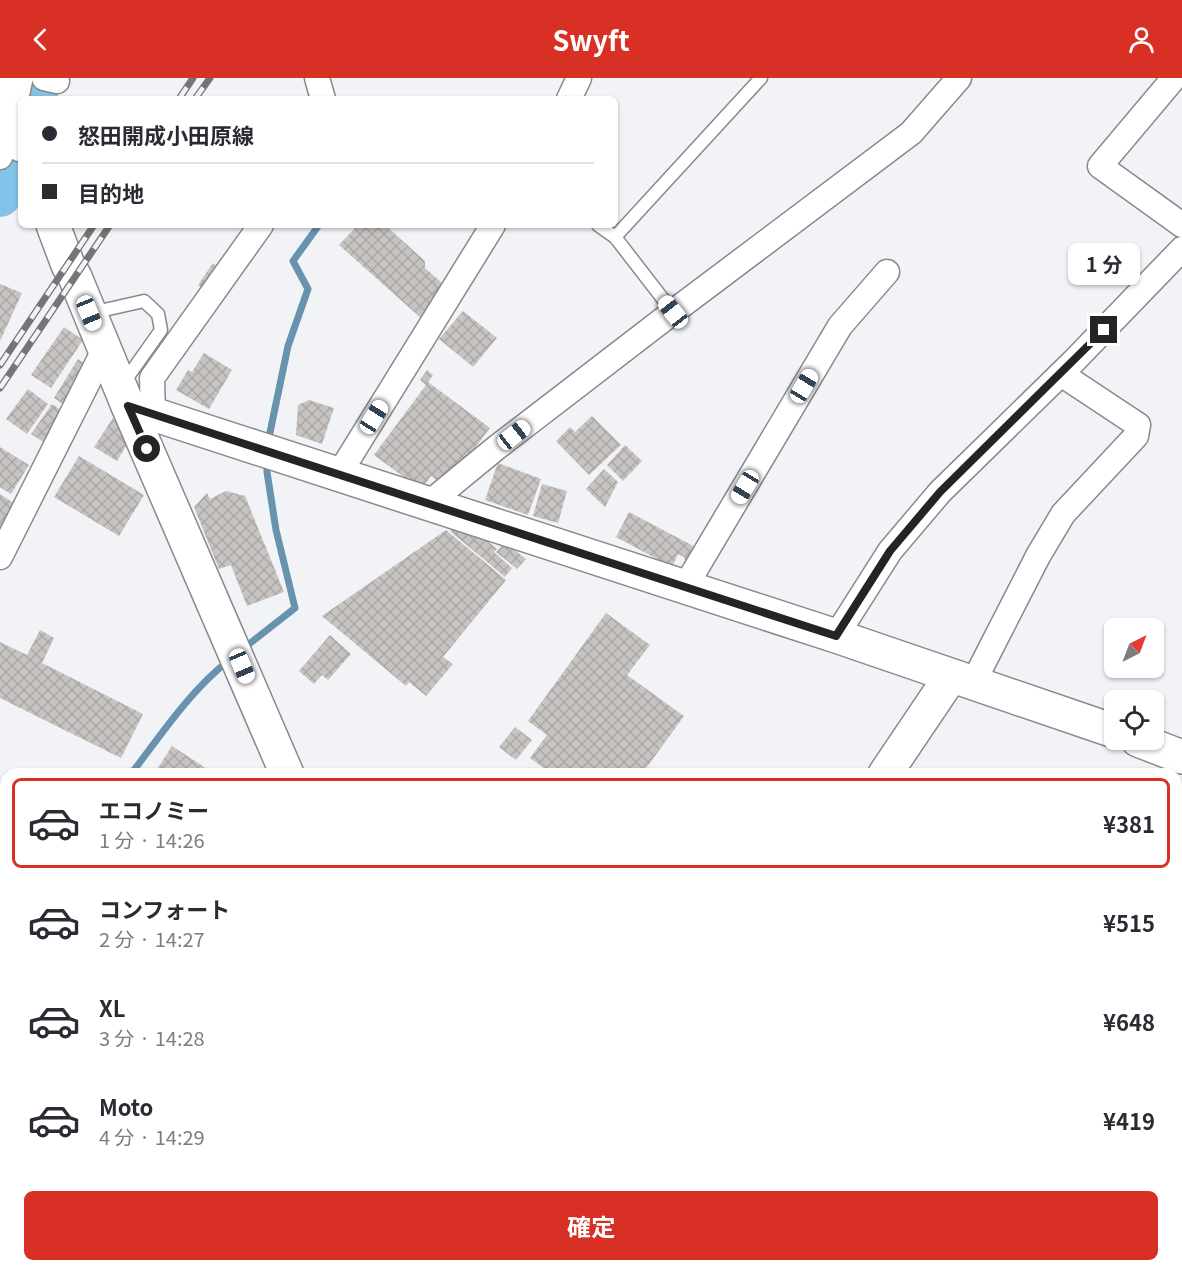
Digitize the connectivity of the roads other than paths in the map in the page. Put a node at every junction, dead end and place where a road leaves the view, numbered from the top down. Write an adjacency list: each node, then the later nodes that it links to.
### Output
1 (16, 78): 9 (main road)
2 (317, 78): 7 (street)
3 (579, 78): 8 (street)
4 (761, 78): 16 (lane)
5 (959, 78): 19 (street)
6 (1174, 78): 11 (street)
7 (322, 96)
8 (570, 96)
9 (10, 124): 10 (street)
10 (0, 157)
11 (1182, 225)
12 (54, 228): 20 (main road)
13 (259, 228): 23 (street)
14 (491, 228): 24 (street)
15 (602, 228): 16 (lane)
16 (615, 237): 19 (lane)
17 (1182, 249): 22 (street)
18 (887, 272): 27 (street)
19 (673, 312): 25 (street)
20 (89, 313): 21 (main road); 23 (lane)
21 (104, 350): 23 (main road); 26 (street)
22 (1061, 374): 28 (street); 29 (street)
23 (134, 403): 24 (main road); 33 (main road)
24 (339, 474): 25 (main road)
25 (428, 504): 27 (main road)
26 (0, 557)
27 (685, 587): 28 (main road)
28 (836, 636): 29 (main road)
29 (962, 679): 30 (main road); 34 (main road)
30 (1104, 728)
31 (1164, 750): 32 (main road)
32 (1182, 757)
33 (279, 768)
34 (890, 768)

